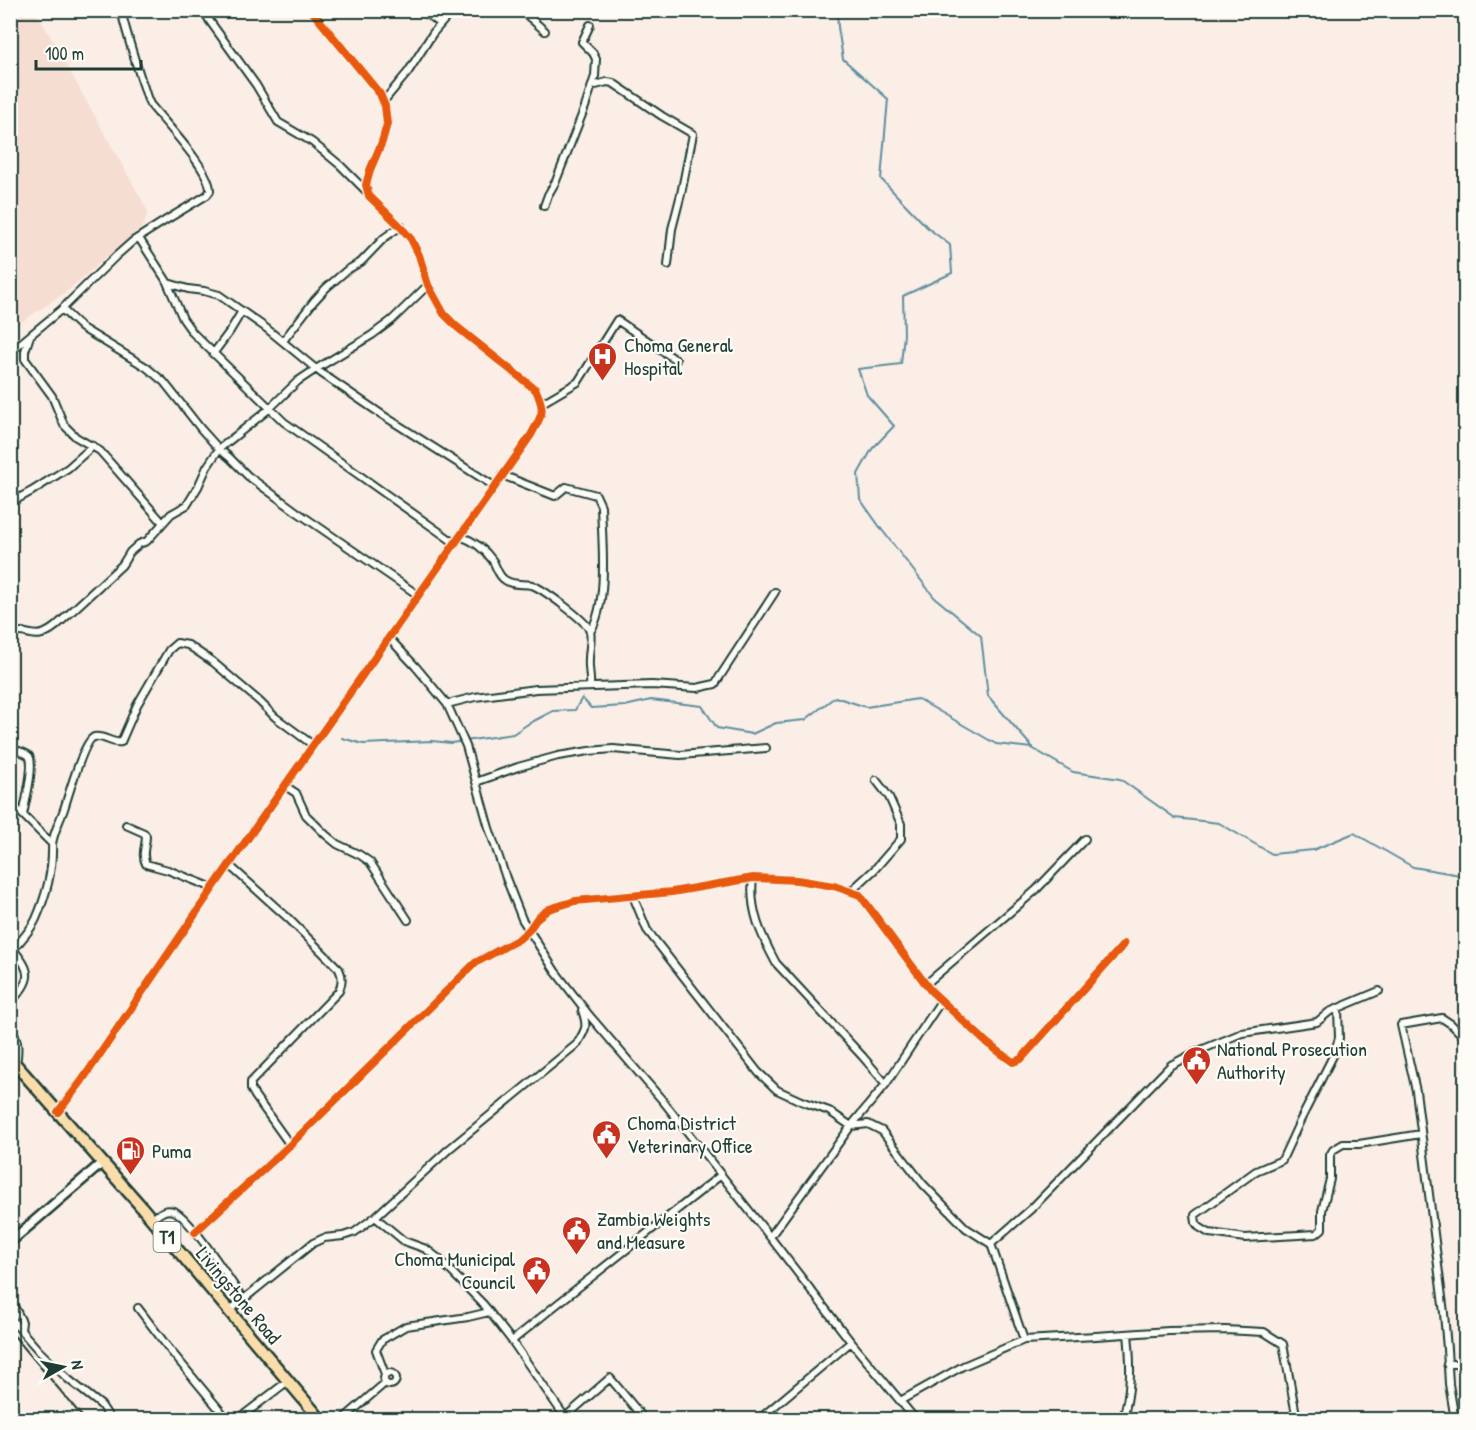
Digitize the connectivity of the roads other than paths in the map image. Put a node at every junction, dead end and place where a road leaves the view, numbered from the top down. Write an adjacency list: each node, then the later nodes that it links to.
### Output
1 (120, 10): 15 (street)
2 (204, 10): 12 (street)
3 (311, 10): 11 (street)
4 (421, 10): 7 (street)
5 (453, 10): 7 (street)
6 (521, 10): 9 (street)
7 (440, 23): 11 (street)
8 (590, 25): 10 (street)
9 (545, 32)
10 (592, 86): 13 (street); 16 (street)
11 (383, 102): 12 (street)
12 (366, 191): 14 (street)
13 (544, 206)
14 (401, 226): 18 (street); 22 (street)
15 (139, 238): 17 (street); 19 (street)
16 (668, 265)
17 (168, 283): 20 (street); 24 (street)
18 (428, 285): 26 (street); 27 (street)
19 (62, 309): 21 (street); 30 (street)
20 (242, 311): 22 (street); 24 (street)
21 (30, 336): 23 (street); 29 (street)
22 (283, 341): 26 (street)
23 (10, 352)
24 (213, 354): 28 (street)
25 (676, 360): 27 (street)
26 (316, 369): 28 (street); 32 (street)
27 (542, 404): 31 (street)
28 (269, 409): 30 (street); 36 (street)
29 (93, 446): 33 (street); 34 (street)
30 (219, 449): 34 (street); 38 (street)
31 (502, 475): 32 (street); 39 (street)
32 (494, 486): 35 (street)
33 (10, 503)
34 (163, 523): 40 (street)
35 (460, 536): 36 (street); 39 (street)
36 (455, 543): 38 (street)
37 (775, 592): 42 (street)
38 (418, 596): 41 (street)
39 (590, 632): 42 (street)
40 (10, 633)
41 (389, 638): 43 (street); 44 (street)
42 (590, 687): 43 (street)
43 (447, 704): 48 (street)
44 (313, 745): 49 (street); 54 (street)
45 (766, 748): 48 (street)
46 (10, 749): 51 (street)
47 (876, 780): 58 (street)
48 (476, 782): 61 (street)
49 (285, 786): 55 (street); 60 (street)
50 (10, 802): 51 (street)
51 (23, 815): 54 (street)
52 (126, 825): 57 (street)
53 (1085, 839): 64 (street)
54 (52, 844): 63 (street)
55 (229, 865): 57 (street); 77 (street)
56 (753, 878): 58 (street); 59 (street); 73 (street)
57 (213, 888): 74 (street)
58 (850, 892): 64 (street)
59 (633, 896): 61 (street); 75 (street)
60 (408, 920)
61 (529, 930): 68 (street); 77 (street)
62 (1124, 944): 66 (street)
63 (12, 949): 67 (street)
64 (926, 984): 66 (street)
65 (1379, 991): 69 (street)
66 (941, 1001): 73 (street)
67 (10, 1003)
68 (581, 1005): 79 (street); 80 (street)
69 (1338, 1009): 76 (street); 85 (street)
70 (10, 1024): 72 (street)
71 (1466, 1039): 76 (street)
72 (13, 1061): 74 (highway, Livingstone Road / T1)
73 (886, 1084): 75 (street)
74 (58, 1112): 78 (highway, Livingstone Road / T1)
75 (851, 1126): 83 (street); 85 (street)
76 (1421, 1134): 97 (street)
77 (290, 1144): 82 (street)
78 (102, 1162): 81 (highway, Livingstone Road / T1); 84 (street)
79 (721, 1174): 83 (street); 95 (street)
80 (375, 1217): 87 (street); 90 (street)
81 (152, 1219): 82 (street); 89 (highway, Livingstone Road / T1)
82 (195, 1232): 87 (street)
83 (770, 1237): 96 (street)
84 (10, 1242)
85 (991, 1244): 94 (street)
86 (10, 1298): 92 (street)
87 (243, 1299): 89 (street)
88 (138, 1308): 107 (street)
89 (230, 1311): 100 (highway, Livingstone Road / T1)
90 (489, 1312): 95 (street); 99 (street)
91 (10, 1318): 92 (street)
92 (21, 1330): 106 (street)
93 (1128, 1334): 94 (street); 114 (street); 115 (street)
94 (1024, 1340): 102 (street)
95 (512, 1341): 104 (street)
96 (851, 1342): 102 (street); 112 (street)
97 (1447, 1364): 98 (street); 116 (street)
98 (1466, 1364)
99 (385, 1374): 101 (street); 101 (street)
100 (288, 1381): 108 (street); 109 (highway, Livingstone Road / T1)
101 (385, 1383): 110 (street)
102 (900, 1401): 113 (street)
103 (10, 1411): 105 (street)
104 (563, 1418): 111 (street)
105 (18, 1419)
106 (111, 1419)
107 (228, 1419)
108 (237, 1419)
109 (321, 1419)
110 (342, 1419)
111 (645, 1419)
112 (758, 1419)
113 (916, 1419)
114 (1122, 1419)
115 (1297, 1419)
116 (1455, 1419)

